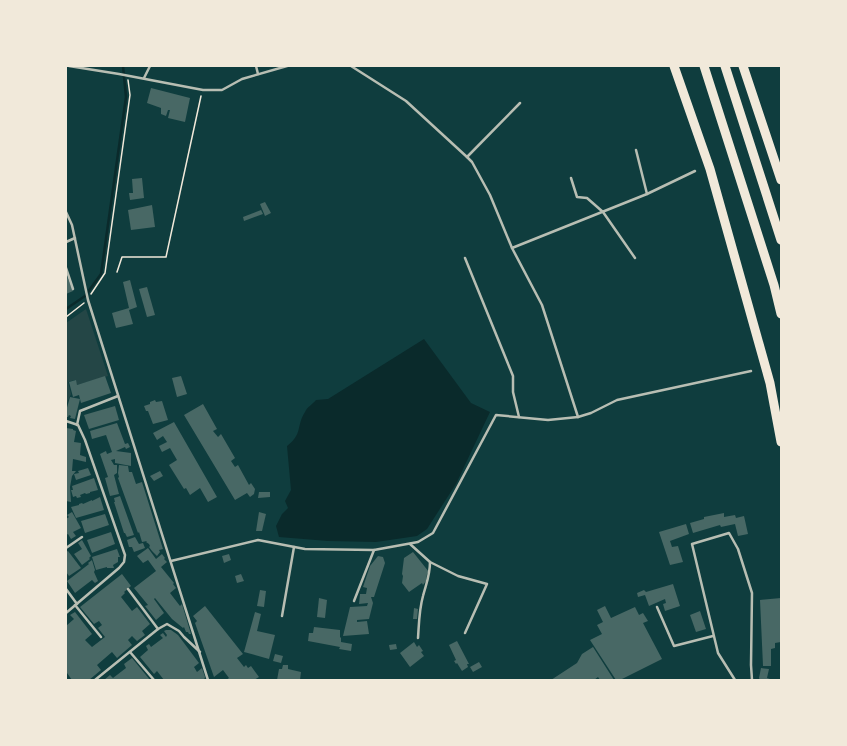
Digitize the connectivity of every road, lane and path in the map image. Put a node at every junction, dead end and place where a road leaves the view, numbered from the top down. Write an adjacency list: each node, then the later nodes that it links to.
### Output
1 (69, 66): 12 (lane)
2 (150, 66): 12 (lane)
3 (256, 66): 11 (lane)
4 (287, 66): 11 (lane)
5 (351, 66): 16 (lane)
6 (674, 66): 41 (highway)
7 (704, 66): 33 (highway)
8 (725, 66): 24 (highway)
9 (743, 66): 19 (highway)
10 (128, 73): 32 (path)
11 (258, 74): 13 (lane)
12 (144, 78): 13 (lane)
13 (203, 90): 30 (path)
14 (520, 103): 16 (lane)
15 (636, 150): 20 (lane)
16 (467, 157): 26 (lane)
17 (695, 171): 20 (lane)
18 (571, 178): 22 (lane)
19 (781, 180)
20 (647, 194): 22 (lane)
21 (66, 212): 23 (lane)
22 (604, 212): 26 (lane); 28 (lane)
23 (74, 238): 25 (lane); 32 (lane)
24 (781, 240)
25 (66, 242)
26 (512, 248): 38 (lane)
27 (465, 258): 37 (lane)
28 (635, 258)
29 (66, 268): 31 (lane)
30 (117, 272)
31 (73, 289)
32 (88, 300): 34 (path); 36 (lane)
33 (781, 314)
34 (66, 317)
35 (751, 371): 38 (lane)
36 (118, 396): 40 (lane); 47 (lane)
37 (520, 417): 38 (lane); 43 (lane)
38 (578, 417)
39 (66, 421): 40 (lane)
40 (76, 425): 52 (lane)
41 (781, 442)
42 (82, 537): 45 (lane)
43 (409, 543): 46 (lane); 48 (lane)
44 (294, 547): 46 (lane); 47 (lane); 55 (lane)
45 (66, 548)
46 (374, 550): 51 (lane)
47 (172, 561): 62 (lane)
48 (430, 562): 57 (lane); 60 (lane)
49 (66, 589): 52 (lane)
50 (128, 589): 56 (lane)
51 (354, 601)
52 (76, 605): 54 (lane); 59 (lane)
53 (657, 607): 58 (lane)
54 (66, 613)
55 (282, 616)
56 (158, 629): 61 (lane); 62 (lane)
57 (464, 633)
58 (713, 636): 66 (lane); 67 (lane)
59 (101, 638)
60 (418, 638)
61 (130, 652): 63 (lane); 64 (lane)
62 (200, 652): 65 (lane)
63 (95, 680)
64 (154, 680)
65 (208, 680)
66 (736, 680)
67 (752, 680)

